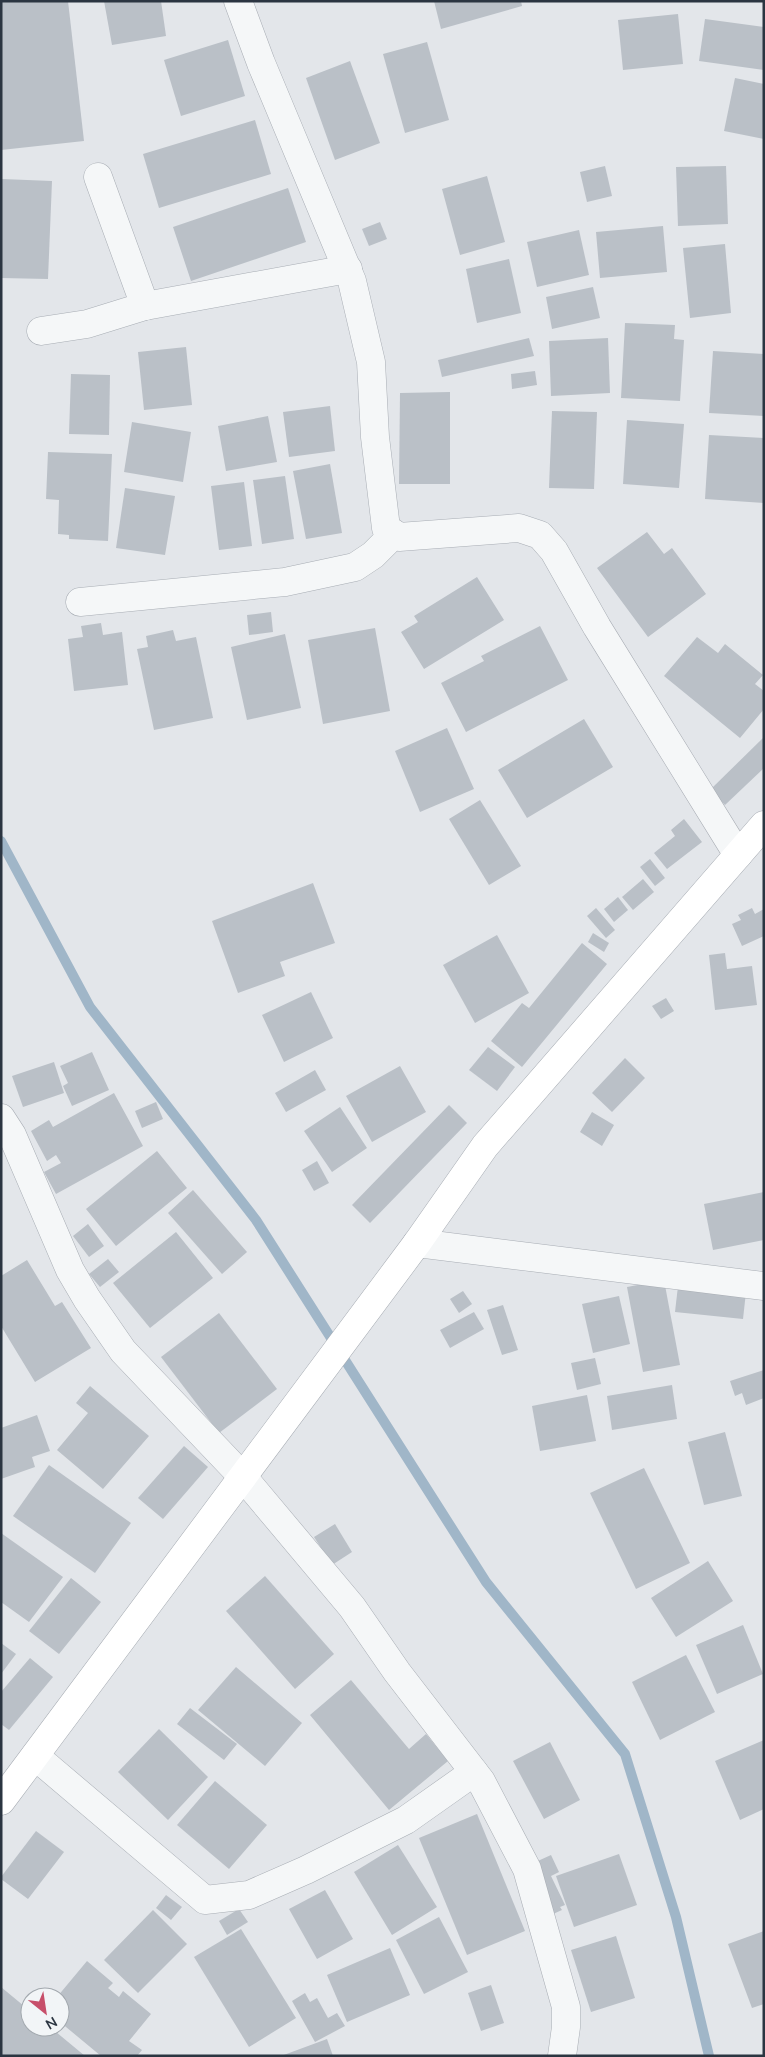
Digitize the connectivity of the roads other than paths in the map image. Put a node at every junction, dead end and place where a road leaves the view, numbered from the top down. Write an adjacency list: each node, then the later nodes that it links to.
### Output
1 (238, 1): 3 (street)
2 (98, 177): 4 (street)
3 (348, 270): 4 (street); 6 (street)
4 (145, 306): 5 (street)
5 (41, 331)
6 (394, 534): 7 (street); 9 (street)
7 (80, 602)
8 (764, 825): 9 (street)
9 (738, 855): 11 (street)
10 (1, 1118): 13 (street)
11 (417, 1242): 12 (street); 13 (street)
12 (764, 1286)
13 (243, 1477): 14 (street); 15 (street)
14 (35, 1756): 15 (street); 16 (street)
15 (474, 1772): 17 (street)
16 (1, 1802)
17 (562, 2056)

